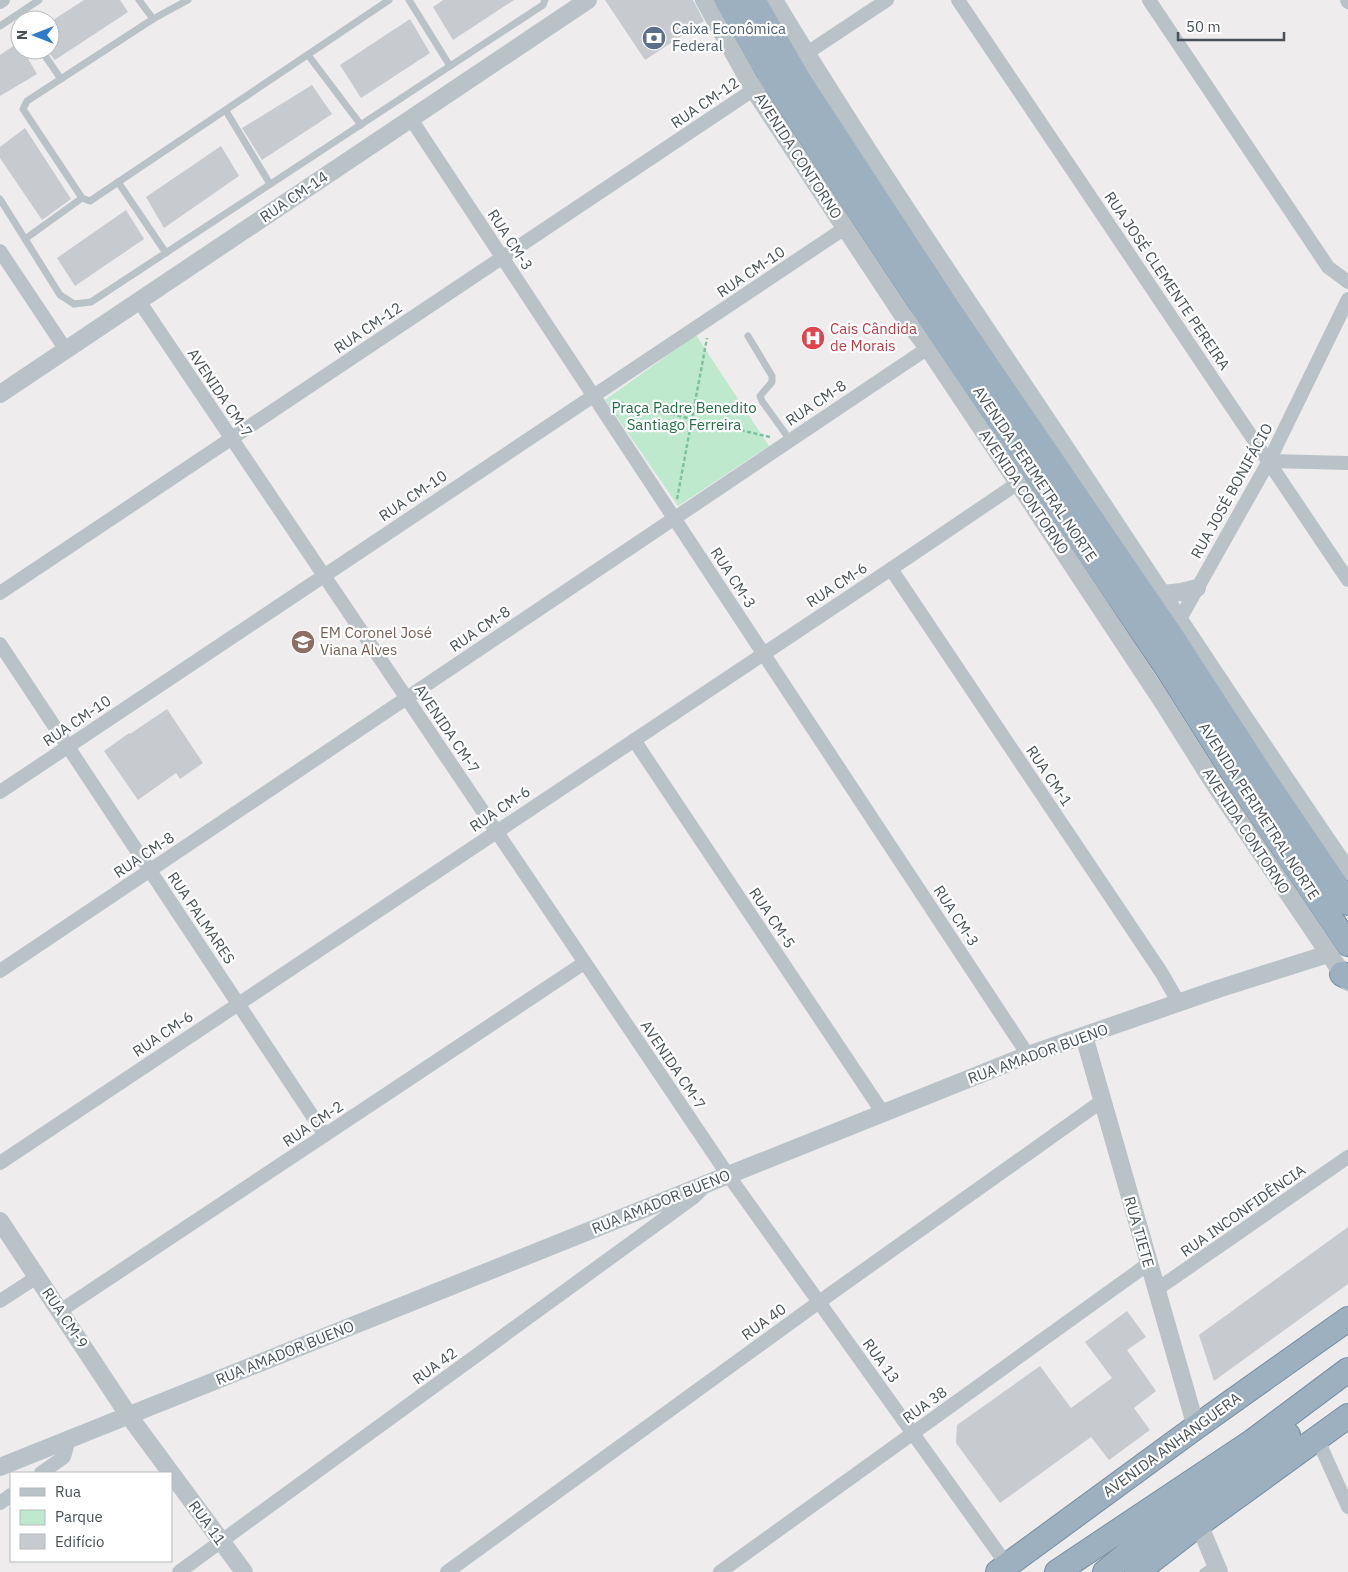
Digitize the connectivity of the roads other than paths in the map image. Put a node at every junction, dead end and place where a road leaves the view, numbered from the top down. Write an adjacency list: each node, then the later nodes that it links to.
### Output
1 (3, 0): 16 (street)
2 (40, 0): 17 (lane)
3 (139, 0): 18 (lane)
4 (188, 0): 18 (lane)
5 (389, 0): 19 (lane)
6 (409, 0): 21 (lane)
7 (545, 0): 21 (lane)
8 (588, 0): 25 (street, RUA CM-14)
9 (704, 0): 22 (street, AVENIDA CONTORNO)
10 (727, 0): 22 (highway, AVENIDA PERIMETRAL NORTE)
11 (753, 0): 22 (highway, AVENIDA PERIMETRAL NORTE)
12 (774, 0): 22 (street, AVENIDA CONTORNO)
13 (887, 0): 22 (street, RUA CM-12)
14 (958, 0): 46 (street, RUA JOSÉ CLEMENTE PEREIRA)
15 (1149, 0): 36 (street)
16 (0, 2)
17 (28, 10)
18 (153, 19): 23 (lane)
19 (308, 55): 24 (lane); 26 (lane)
20 (48, 60): 23 (lane)
21 (450, 66): 26 (lane)
22 (780, 71): 31 (street, AVENIDA CONTORNO); 35 (street, RUA CM-12); 55 (street, AVENIDA CONTORNO); 56 (highway, AVENIDA PERIMETRAL NORTE); 59 (highway, AVENIDA PERIMETRAL NORTE)
23 (61, 79): 29 (lane)
24 (226, 110): 27 (lane); 28 (lane)
25 (411, 119): 35 (street, RUA CM-3); 38 (street, RUA CM-14)
26 (361, 125): 28 (lane)
27 (118, 182): 29 (lane); 34 (lane)
28 (270, 184): 34 (lane)
29 (82, 198): 32 (lane)
30 (0, 199): 32 (lane)
31 (845, 228): 40 (street, AVENIDA CONTORNO); 43 (street, RUA CM-10)
32 (25, 239): 34 (lane)
33 (0, 251): 41 (street)
34 (166, 253)
35 (502, 258): 43 (street, RUA CM-3); 44 (street, RUA CM-12)
36 (1348, 282)
37 (1348, 300): 46 (street, RUA JOSÉ BONIFÁCIO)
38 (139, 301): 41 (street, RUA CM-14); 44 (street, AVENIDA CM-7)
39 (748, 336): 45 (lane)
40 (928, 348): 45 (street, RUA CM-8); 48 (street, AVENIDA CONTORNO)
41 (66, 350): 42 (street, RUA CM-14)
42 (0, 394)
43 (593, 396): 49 (street, RUA CM-3); 51 (street, RUA CM-10)
44 (231, 439): 51 (street, AVENIDA CM-7); 54 (street, RUA CM-12)
45 (789, 441): 49 (street, RUA CM-8)
46 (1269, 461): 47 (street); 52 (street, RUA JOSÉ CLEMENTE PEREIRA); 53 (street, RUA JOSÉ BONIFÁCIO)
47 (1348, 463)
48 (1018, 483): 50 (street, RUA CM-6); 61 (street, AVENIDA CONTORNO)
49 (674, 518): 58 (street, RUA CM-3); 60 (street, RUA CM-8)
50 (891, 569): 58 (street, RUA CM-6); 73 (street, RUA CM-1)
51 (324, 576): 60 (street, AVENIDA CM-7); 63 (street, RUA CM-10)
52 (1348, 580)
53 (1197, 588): 55 (street); 56 (street, RUA JOSÉ BONIFÁCIO)
54 (0, 593)
55 (1162, 594): 56 (street, AVENIDA CONTORNO)
56 (1176, 628): 59 (street, RUA JOSÉ BONIFÁCIO); 67 (street, AVENIDA CONTORNO); 68 (highway, AVENIDA PERIMETRAL NORTE)
57 (0, 644): 63 (street, RUA PALMARES)
58 (763, 653): 62 (street, RUA CM-6); 76 (street, RUA CM-3)
59 (1167, 668): 61 (street, RUA JOSÉ BONIFÁCIO); 69 (highway, AVENIDA PERIMETRAL NORTE)
60 (406, 698): 65 (street, AVENIDA CM-7); 66 (street, RUA CM-8)
61 (1164, 704): 69 (street, AVENIDA CONTORNO)
62 (634, 740): 65 (street, RUA CM-6); 78 (street, RUA CM-5)
63 (68, 746): 64 (street, RUA CM-10); 66 (street, RUA PALMARES)
64 (0, 792)
65 (496, 832): 70 (street, AVENIDA CM-7); 74 (street, RUA CM-6)
66 (150, 870): 71 (street, RUA CM-8); 74 (street, RUA PALMARES)
67 (1348, 871)
68 (1348, 903)
69 (1338, 949): 72 (street, AVENIDA CONTORNO); 73 (street, RUA AMADOR BUENO)
70 (584, 963): 79 (street, RUA CM-2); 82 (street, AVENIDA CM-7)
71 (0, 971)
72 (1346, 978)
73 (1179, 1003): 75 (street, RUA AMADOR BUENO)
74 (238, 1004): 79 (street, RUA PALMARES); 81 (street, RUA CM-6)
75 (1084, 1036): 76 (street, RUA AMADOR BUENO); 77 (street, RUA TIETE)
76 (1028, 1055): 78 (street, RUA AMADOR BUENO)
77 (1102, 1101): 85 (street, RUA TIETE); 89 (street, RUA 40)
78 (882, 1113): 82 (street, RUA AMADOR BUENO)
79 (325, 1135): 90 (street, RUA CM-2)
80 (1348, 1158): 87 (street, RUA INCONFIDÊNCIA)
81 (0, 1163)
82 (728, 1176): 83 (street, RUA AMADOR BUENO); 89 (street, RUA 13)
83 (708, 1184): 94 (street, RUA AMADOR BUENO); 106 (street, RUA 42)
84 (0, 1221): 86 (street, RUA CM-9)
85 (1148, 1264): 87 (street, RUA TIETE); 97 (street, RUA 38)
86 (37, 1276): 88 (street); 90 (street, RUA CM-9)
87 (1156, 1290): 96 (street, RUA TIETE)
88 (0, 1301)
89 (819, 1302): 97 (street, RUA 13); 111 (street, RUA 40)
90 (60, 1311): 94 (street, RUA CM-9)
91 (1348, 1318): 96 (highway, AVENIDA ANHANGUERA)
92 (1348, 1370): 113 (highway)
93 (1348, 1391): 114 (highway)
94 (129, 1416): 99 (street, RUA AMADOR BUENO); 102 (street, RUA 11)
95 (1348, 1416): 98 (highway)
96 (1196, 1427): 107 (highway, AVENIDA ANHANGUERA)
97 (913, 1433): 107 (street, RUA 13); 112 (street, RUA 38)
98 (1317, 1438): 104 (street); 105 (highway)
99 (69, 1440): 100 (street, RUA AMADOR BUENO); 101 (street)
100 (0, 1467)
101 (42, 1472)
102 (170, 1472)
103 (172, 1475): 106 (street, RUA 11)
104 (1348, 1507)
105 (1199, 1524): 108 (street); 115 (highway)
106 (221, 1542): 109 (street, RUA 42); 110 (street, RUA 11)
107 (1002, 1568)
108 (1213, 1569)
109 (179, 1572)
110 (244, 1572)
111 (447, 1572)
112 (720, 1572)
113 (1057, 1572)
114 (1105, 1572)
115 (1137, 1572)

